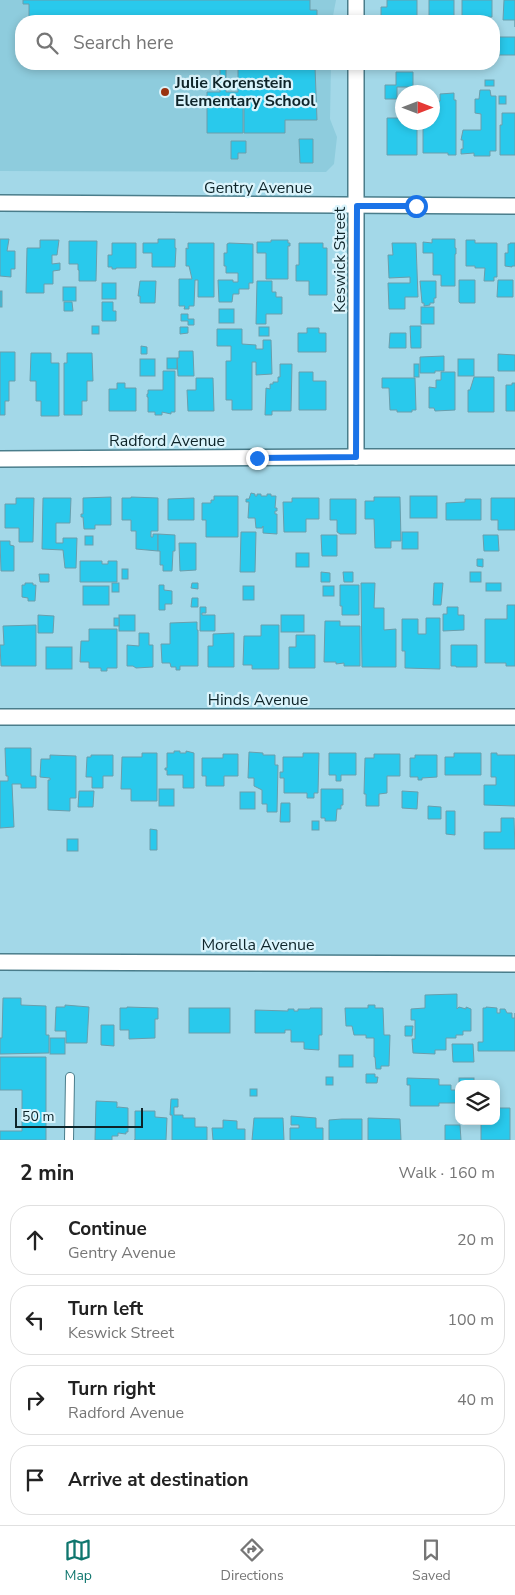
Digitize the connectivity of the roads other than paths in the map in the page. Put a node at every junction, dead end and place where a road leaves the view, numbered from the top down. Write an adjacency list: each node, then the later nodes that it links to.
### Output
1 (356, 0): 2 (street)
2 (356, 15)
3 (356, 70): 5 (street, Keswick Street)
4 (0, 203): 5 (street, Gentry Avenue)
5 (357, 206): 6 (street, Gentry Avenue); 7 (street, Keswick Street)
6 (515, 206)
7 (356, 457): 8 (street, Radford Avenue); 9 (street, Radford Avenue)
8 (515, 458)
9 (0, 459)
10 (0, 717): 11 (street, Hinds Avenue)
11 (515, 717)
12 (0, 962): 13 (street, Morella Avenue)
13 (515, 964)
14 (70, 1077): 15 (lane)
15 (69, 1140)

